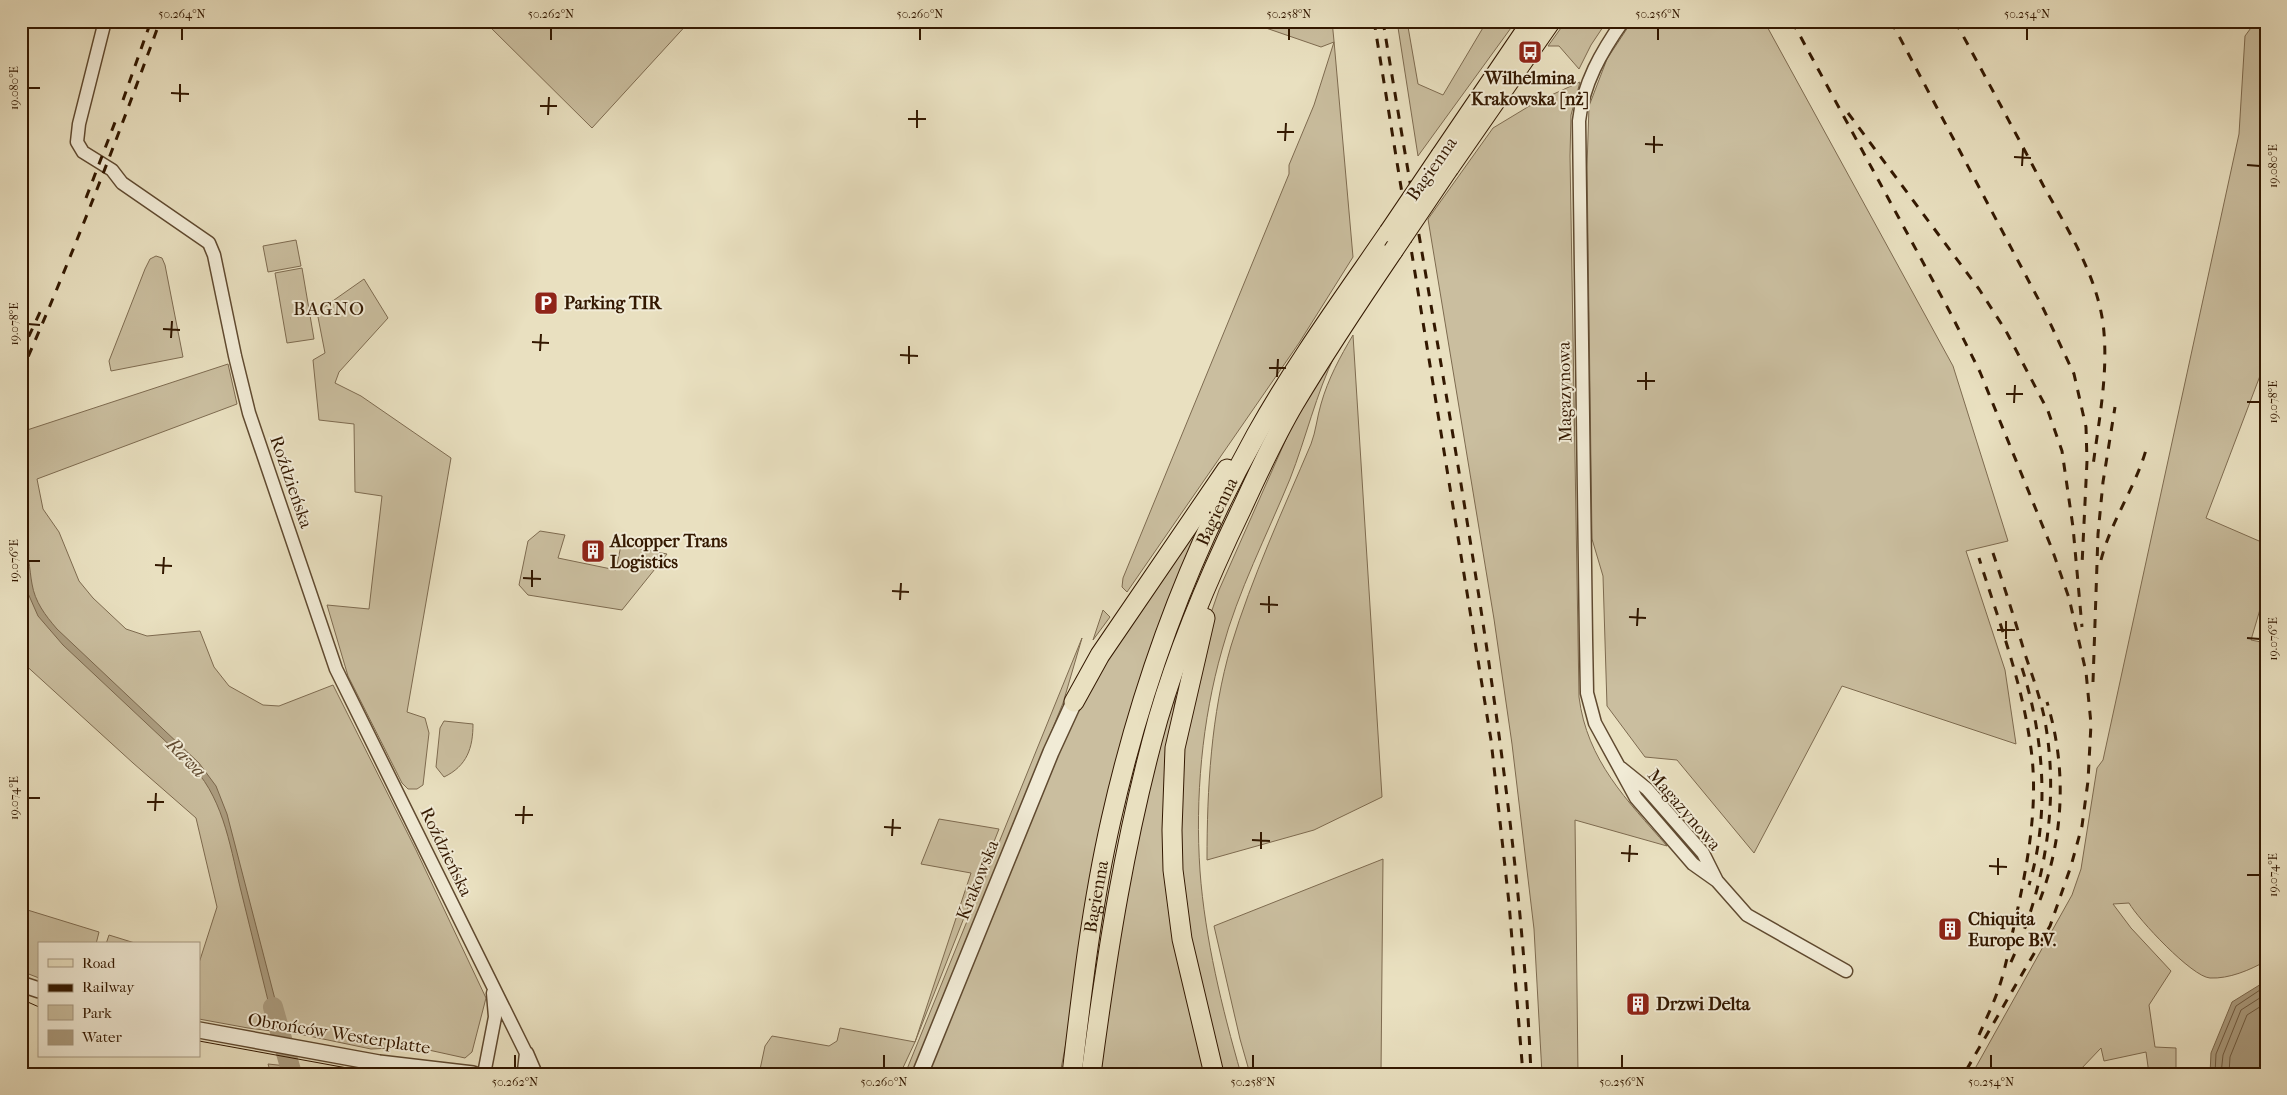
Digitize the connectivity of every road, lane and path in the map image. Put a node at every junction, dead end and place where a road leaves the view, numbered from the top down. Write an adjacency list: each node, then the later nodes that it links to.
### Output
1 (105, 21): 12 (street, Roździeńska)
2 (1532, 21): 5 (main road, Bagienna)
3 (1551, 21): 5 (main road, Bagienna)
4 (1623, 21): 10 (street, Magazynowa)
5 (1445, 161): 6 (main road, Bagienna, bridge); 6 (main road, Bagienna, bridge)
6 (1385, 251): 7 (main road, Bagienna); 8 (main road, Bagienna)
7 (1255, 436): 9 (main road); 21 (main road, Bagienna)
8 (1225, 543): 22 (main road, Bagienna); 23 (main road)
9 (1074, 702): 20 (street, Krakowska)
10 (1846, 970)
11 (21, 984): 13 (street)
12 (492, 986): 15 (street, Roździeńska); 17 (street, Roździeńska)
13 (38, 990)
14 (200, 1030): 16 (street, Obrońców Westerplatte)
15 (526, 1053): 18 (street); 19 (street, Roździeńska)
16 (473, 1074)
17 (484, 1074)
18 (521, 1074)
19 (536, 1074)
20 (920, 1074)
21 (1072, 1074)
22 (1091, 1074)
23 (1214, 1074)

